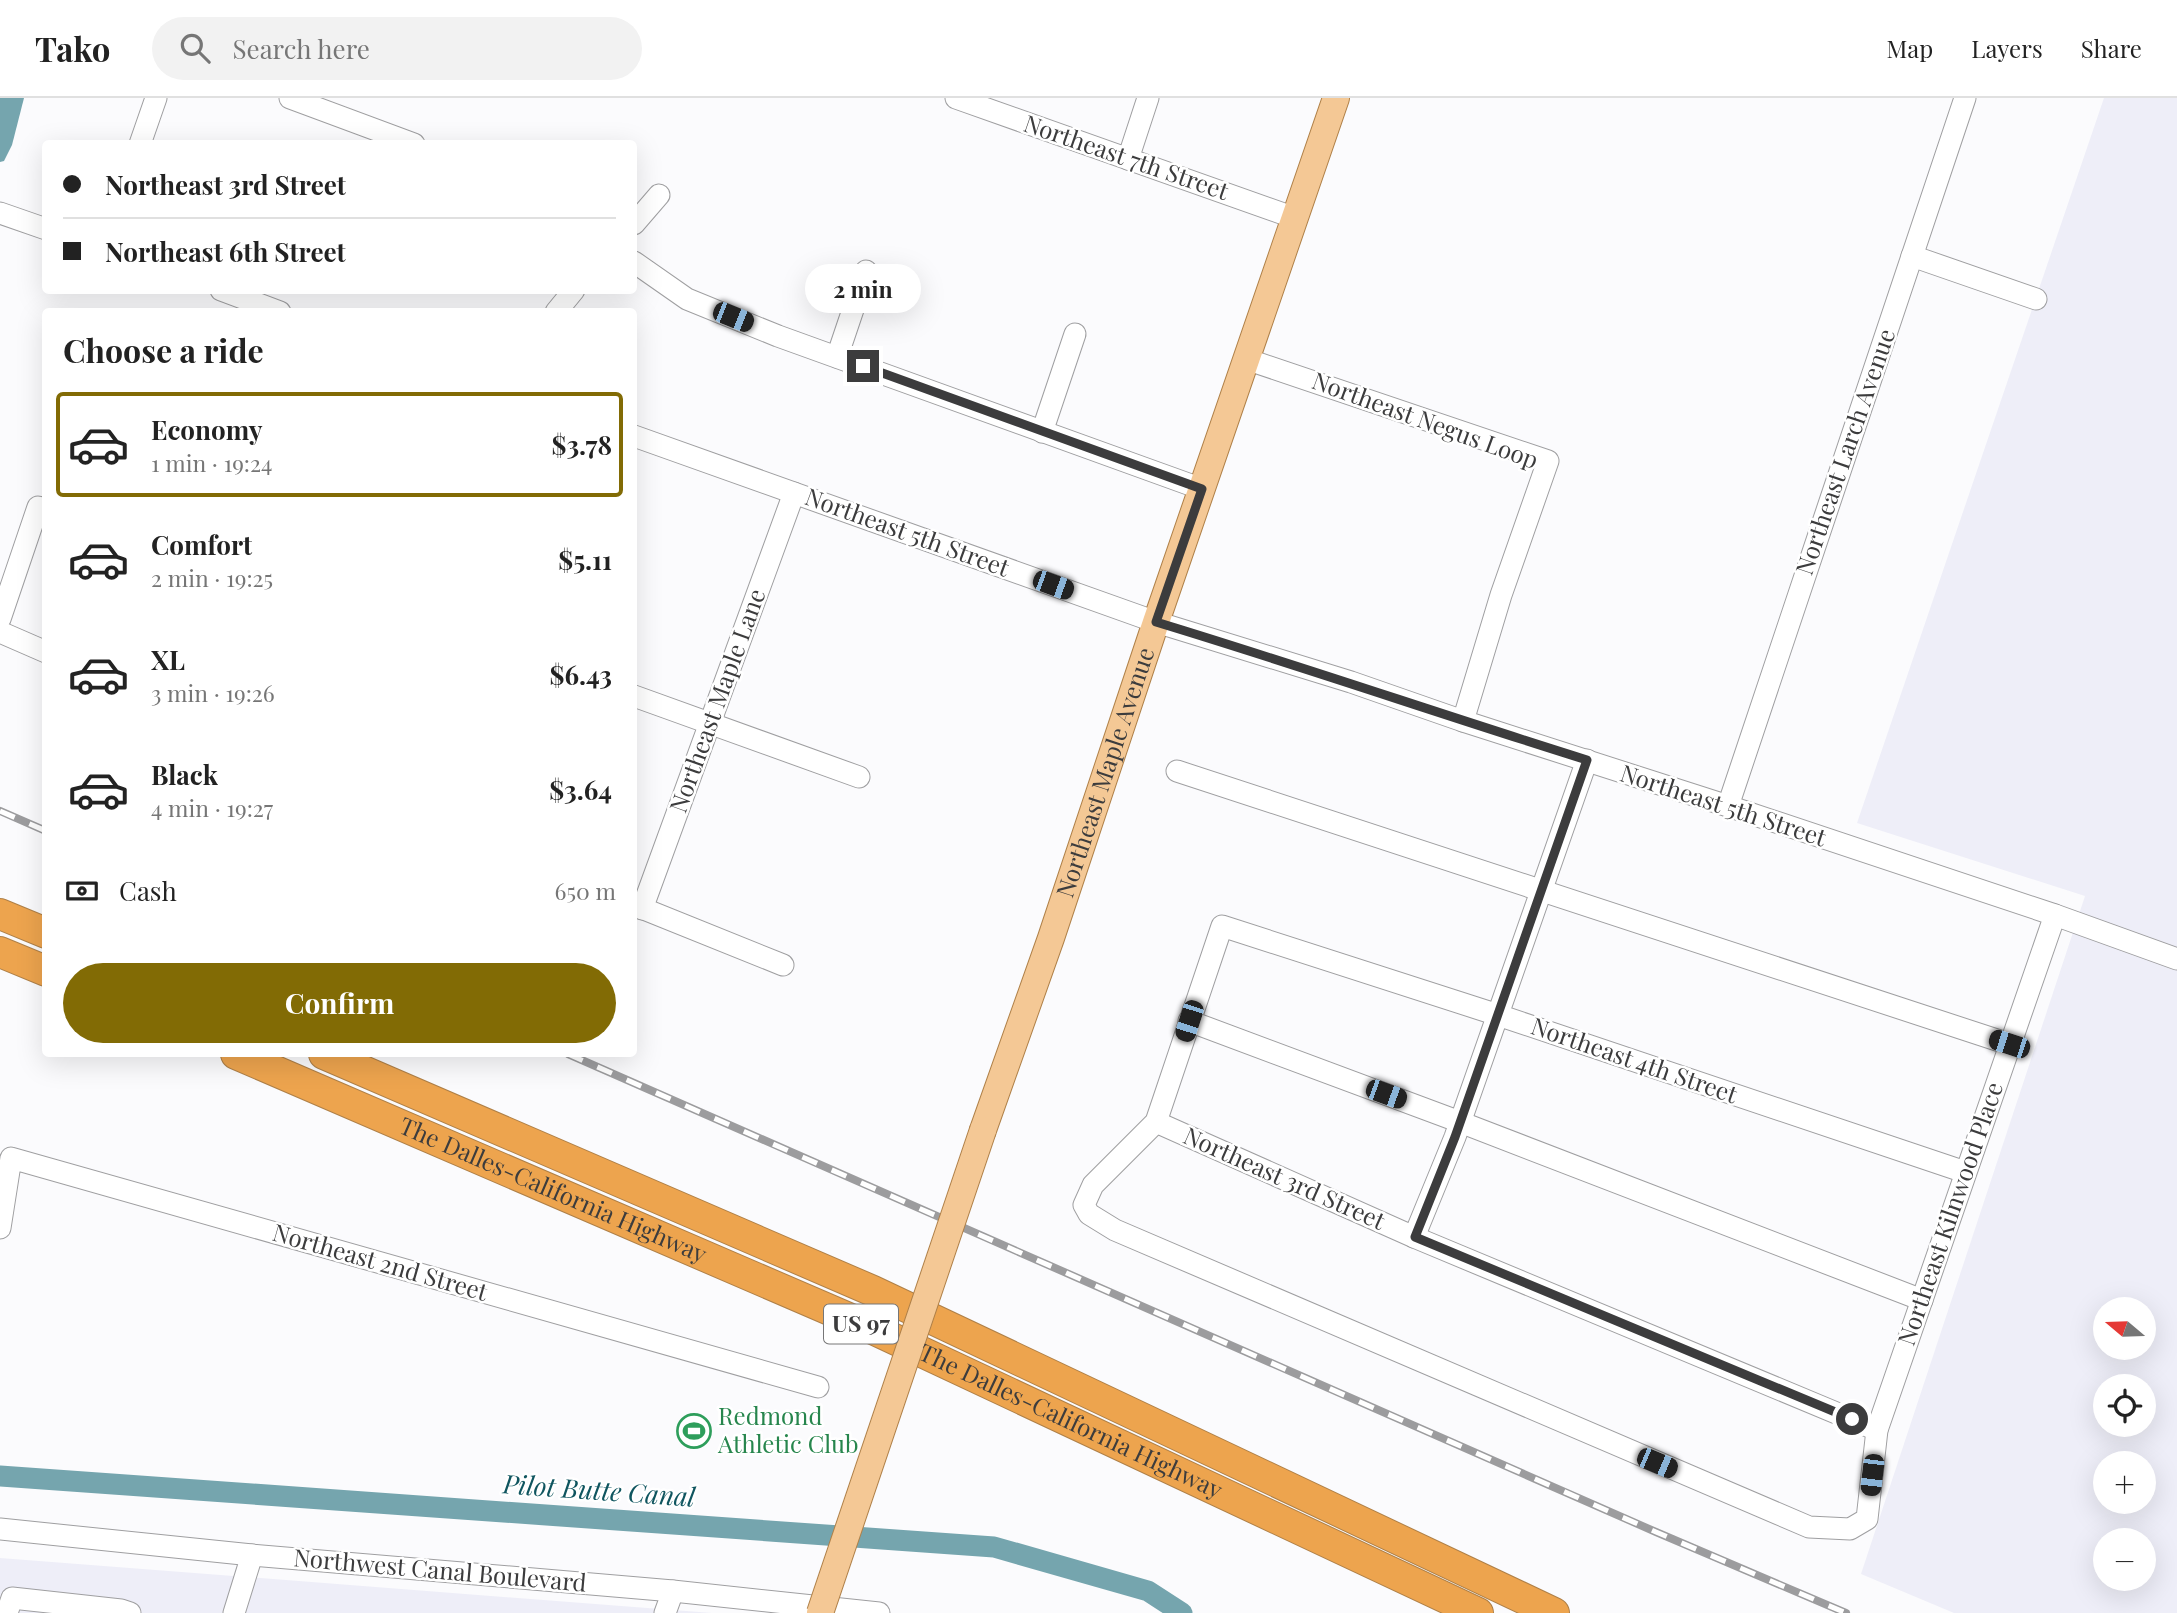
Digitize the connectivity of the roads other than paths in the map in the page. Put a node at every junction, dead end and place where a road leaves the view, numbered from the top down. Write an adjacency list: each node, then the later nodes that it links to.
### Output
1 (156, 98): 8 (street)
2 (290, 98): 7 (street)
3 (956, 98): 9 (street, Northeast 7th Street)
4 (1149, 98): 9 (street)
5 (1336, 98): 12 (main road, Northeast Maple Avenue)
6 (1965, 98): 15 (street, Northeast Larch Avenue)
7 (377, 137)
8 (141, 140)
9 (1128, 159): 12 (street, Northeast 7th Street)
10 (659, 195): 13 (street)
11 (0, 212): 14 (street)
12 (1295, 218): 25 (main road, Northeast Maple Avenue)
13 (637, 221)
14 (42, 228)
15 (1912, 256): 20 (street); 41 (street, Northeast Larch Avenue)
16 (637, 264): 24 (street)
17 (866, 271): 24 (street)
18 (232, 294): 21 (street)
19 (571, 294): 22 (street)
20 (2036, 299)
21 (269, 308)
22 (558, 308)
23 (1075, 334): 26 (street)
24 (837, 357): 26 (street)
25 (1246, 359): 28 (main road, Northeast Maple Avenue); 36 (street, Northeast Negus Loop)
26 (1042, 432): 28 (street)
27 (637, 437): 29 (street, Northeast 5th Street)
28 (1202, 489): 32 (main road, Northeast Maple Avenue)
29 (794, 493): 32 (street, Northeast 5th Street); 37 (street, Northeast Maple Lane)
30 (38, 507): 31 (street)
31 (0, 619)
32 (1156, 622): 36 (street, Northeast 5th Street); 72 (main road, Northeast Maple Avenue, bridge)
33 (0, 632): 34 (street)
34 (42, 650)
35 (637, 697): 37 (street)
36 (1463, 722): 38 (street, Northeast 5th Street)
37 (710, 723): 40 (street); 43 (street, Northeast Maple Lane)
38 (1587, 760): 41 (street, Northeast 5th Street); 42 (street)
39 (1177, 771): 42 (street)
40 (859, 777)
41 (1728, 806): 45 (street, Northeast 5th Street)
42 (1541, 891): 51 (street); 53 (street)
43 (638, 907): 49 (street)
44 (0, 914): 46 (highway)
45 (2055, 915): 48 (street, Northeast 5th Street); 53 (street, Northeast Kilnwood Place)
46 (42, 931)
47 (0, 951): 50 (highway)
48 (2177, 959)
49 (783, 965)
50 (42, 969)
51 (1498, 1015): 52 (street, Northeast 4th Street); 57 (street); 58 (street, Northeast 4th Street)
52 (1189, 1021): 56 (street); 57 (street)
53 (2009, 1044): 58 (street, Northeast Kilnwood Place)
54 (243, 1057): 67 (highway, The Dalles-California Highway / US 97)
55 (331, 1057): 74 (highway, The Dalles-California Highway / US 97)
56 (1156, 1122): 60 (street, Northeast 3rd Street); 63 (street, Northeast Kilnwood Place)
57 (1460, 1122): 60 (street); 61 (street)
58 (1965, 1172): 61 (street, Northeast Kilnwood Place)
59 (0, 1228): 62 (street, Northeast 2nd Street)
60 (1415, 1237): 63 (street, Northeast 3rd Street)
61 (1922, 1300): 63 (street, Northeast Kilnwood Place)
62 (818, 1387)
63 (1877, 1430)
64 (0, 1529): 65 (street, Northwest Canal Boulevard)
65 (252, 1555): 66 (street, Northwest Canal Boulevard); 70 (street)
66 (673, 1591): 71 (street); 73 (street, Northwest Canal Boulevard)
67 (1464, 1609)
68 (7, 1613): 69 (street)
69 (130, 1613)
70 (234, 1613)
71 (665, 1613)
72 (820, 1613)
73 (879, 1613)
74 (1554, 1613)

